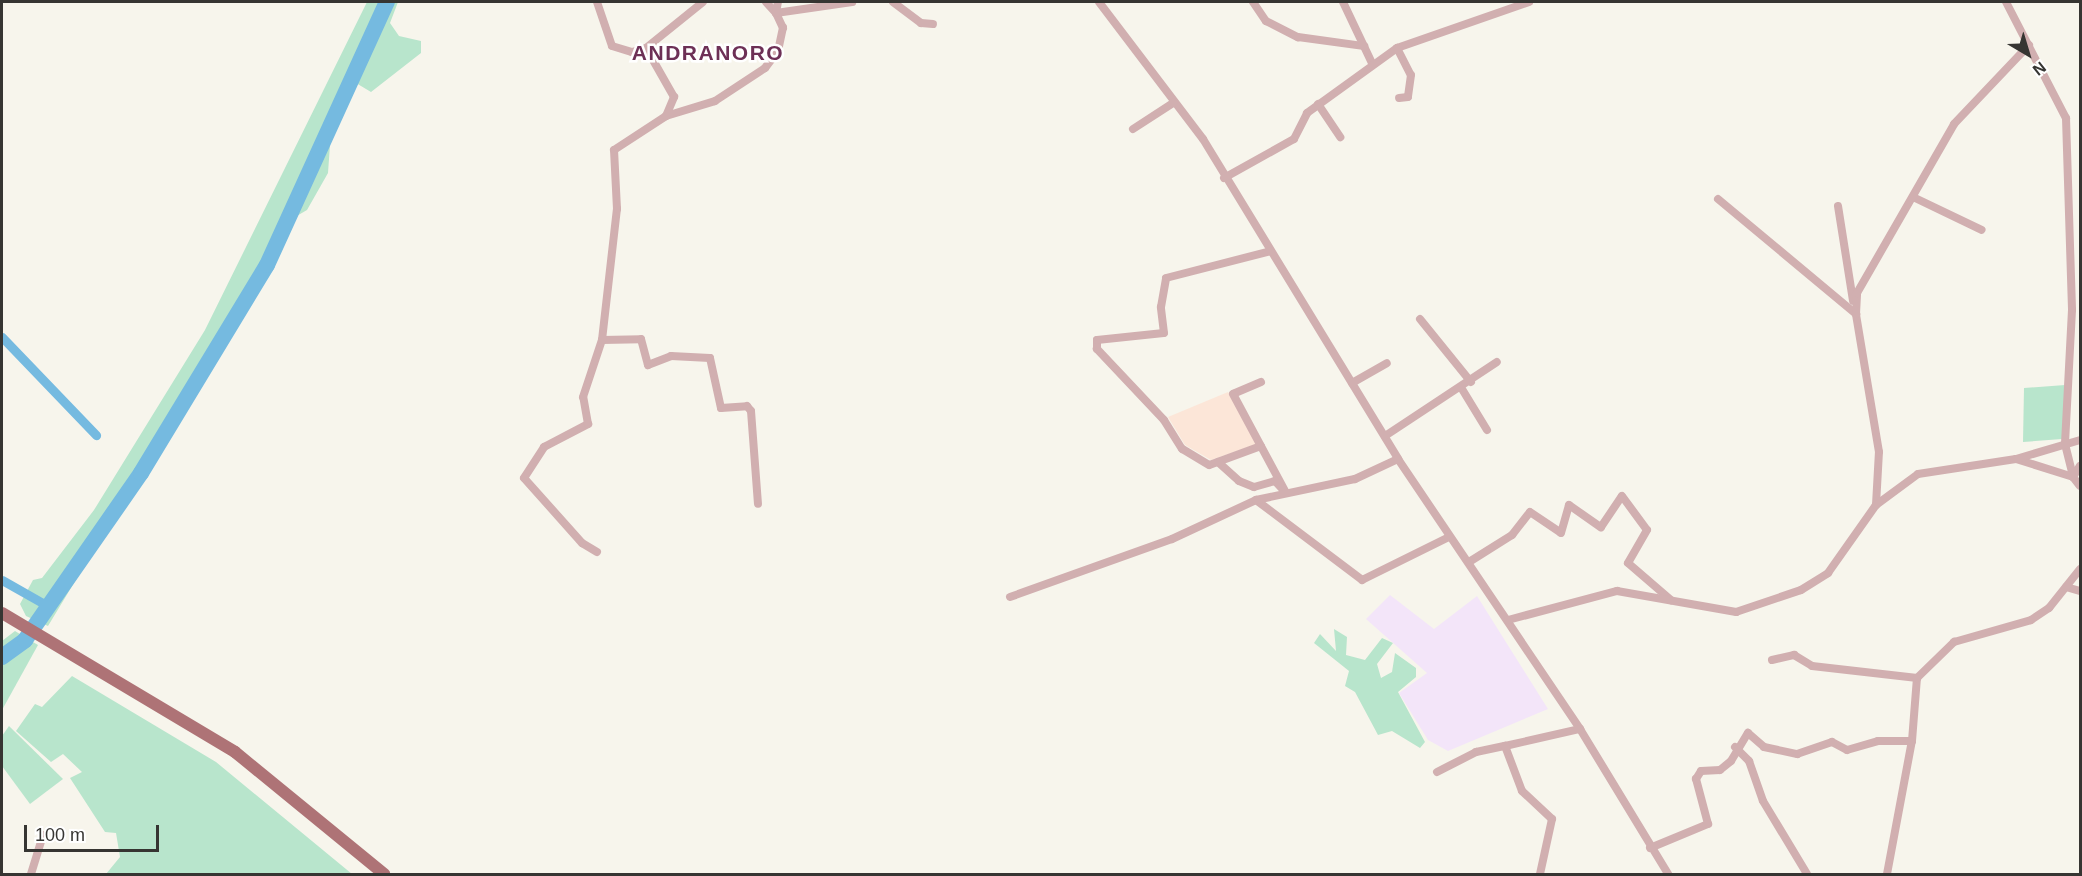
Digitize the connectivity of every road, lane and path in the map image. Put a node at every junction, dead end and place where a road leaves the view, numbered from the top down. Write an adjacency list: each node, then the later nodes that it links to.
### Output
1 (597, 2): 16 (street)
2 (703, 2): 16 (street)
3 (766, 2): 12 (street)
4 (778, 2): 12 (street)
5 (852, 2): 12 (street)
6 (893, 2): 13 (street)
7 (1099, 2): 20 (street)
8 (1253, 2): 15 (street)
9 (1343, 2): 15 (street)
10 (1529, 2): 17 (street)
11 (2006, 2): 14 (street)
12 (776, 13): 22 (street)
13 (933, 24)
14 (2029, 45): 26 (street); 43 (street)
15 (1364, 46): 18 (street)
16 (646, 48): 22 (street)
17 (1397, 48): 18 (street); 19 (street)
18 (1372, 63): 21 (street)
19 (1399, 98)
20 (1173, 103): 23 (street); 25 (street)
21 (1318, 104): 24 (street); 25 (street)
22 (666, 116): 33 (street)
23 (1133, 129)
24 (1341, 137)
25 (1224, 178): 30 (street)
26 (1913, 197): 29 (street); 31 (street)
27 (1718, 199): 31 (street)
28 (1838, 206): 31 (street)
29 (1982, 230)
30 (1270, 251): 38 (street); 47 (street)
31 (1856, 314): 54 (street)
32 (1420, 319): 37 (street)
33 (602, 340): 53 (street); 56 (street)
34 (1497, 362): 37 (street)
35 (1388, 363): 38 (street)
36 (1261, 382): 44 (street)
37 (1471, 382): 39 (street)
38 (1352, 383): 41 (street)
39 (1462, 389): 40 (street); 41 (street)
40 (1487, 430)
41 (1385, 436): 45 (street)
42 (2080, 440): 43 (street)
43 (2065, 444): 46 (street); 49 (street)
44 (1261, 446): 47 (street); 51 (street)
45 (1398, 459): 51 (street); 55 (street)
46 (2016, 459): 49 (street); 54 (street)
47 (1218, 462): 51 (street)
48 (2080, 466): 49 (street)
49 (2073, 477): 50 (street)
50 (2080, 486)
51 (1286, 493): 52 (street)
52 (1256, 500): 55 (street); 61 (street)
53 (758, 504)
54 (1876, 505): 62 (street)
55 (1449, 537): 57 (street)
56 (597, 552)
57 (1469, 562): 62 (street); 64 (street)
58 (2080, 569): 59 (street)
59 (2066, 587): 60 (street); 66 (street)
60 (2080, 591)
61 (1010, 597)
62 (1672, 601): 64 (street)
63 (7, 616): 75 (main road)
64 (1508, 620): 67 (street)
65 (1772, 660): 66 (street)
66 (1917, 678): 68 (street)
67 (1580, 729): 69 (street); 73 (street)
68 (1912, 741): 70 (street); 79 (street)
69 (1505, 746): 71 (street); 76 (street)
70 (1735, 747): 73 (street); 78 (street)
71 (1437, 772)
72 (43, 836): 74 (street)
73 (1650, 848): 77 (street)
74 (31, 874)
75 (384, 874)
76 (1540, 874)
77 (1668, 874)
78 (1807, 874)
79 (1887, 874)

